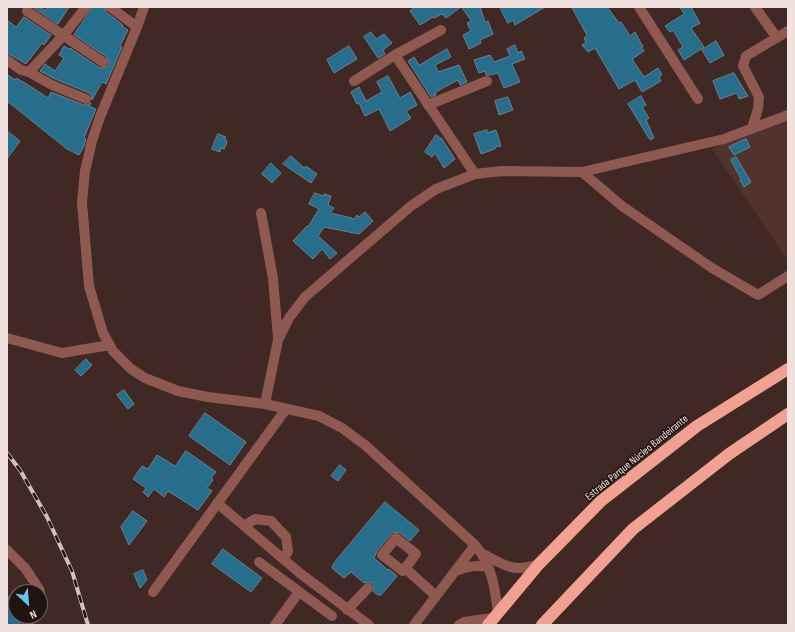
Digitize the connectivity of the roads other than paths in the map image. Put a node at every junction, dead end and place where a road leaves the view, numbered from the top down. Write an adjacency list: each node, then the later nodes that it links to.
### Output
1 (86, 7): 10 (street)
2 (110, 7): 7 (street)
3 (144, 7): 7 (street)
4 (639, 7): 18 (street)
5 (755, 7): 11 (street)
6 (26, 11): 10 (street)
7 (138, 28): 29 (street)
8 (441, 30): 12 (street)
9 (788, 31): 11 (street)
10 (63, 36): 14 (street); 15 (street)
11 (777, 38): 22 (street)
12 (395, 56): 16 (street); 20 (street)
13 (7, 60): 15 (street)
14 (103, 62)
15 (29, 72): 19 (street)
16 (354, 81)
17 (486, 81): 20 (street)
18 (698, 98)
19 (86, 99)
20 (428, 105): 24 (street)
21 (788, 115): 22 (street)
22 (752, 128): 23 (street)
23 (582, 172): 24 (street); 26 (street)
24 (475, 174): 28 (street)
25 (261, 212): 28 (street)
26 (788, 276)
27 (7, 338): 29 (street)
28 (278, 340): 31 (street)
29 (110, 345): 31 (street)
30 (788, 369): 41 (highway, Estrada Parque Núcleo Bandeirante)
31 (265, 404): 32 (street)
32 (286, 409): 34 (street); 36 (street)
33 (788, 414): 57 (highway)
34 (217, 503): 35 (street); 47 (street)
35 (244, 526): 39 (street); 39 (street)
36 (475, 545): 38 (street); 44 (street)
37 (7, 550): 45 (street)
38 (483, 554): 41 (street); 43 (street)
39 (284, 559): 50 (street)
40 (259, 562): 48 (street)
41 (539, 564): 52 (highway, Estrada Parque Núcleo Bandeirante)
42 (405, 568): 49 (street)
43 (488, 568): 44 (street); 52 (street)
44 (456, 571): 49 (street)
45 (36, 584)
46 (368, 588): 50 (street)
47 (154, 592)
48 (299, 592): 51 (street); 53 (street)
49 (436, 596): 55 (street)
50 (347, 610): 54 (street)
51 (332, 616)
52 (493, 619): 56 (street)
53 (275, 625)
54 (369, 625)
55 (414, 625)
56 (459, 625)
57 (542, 625)

